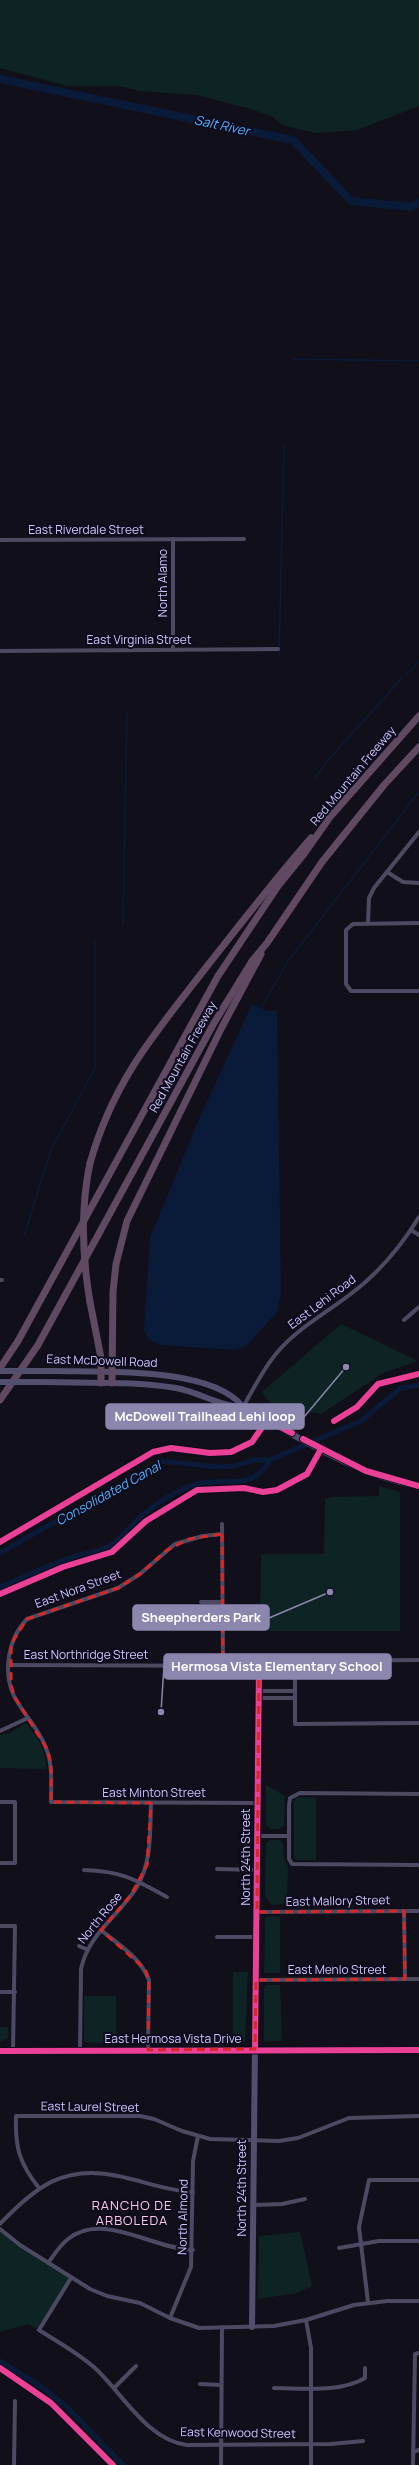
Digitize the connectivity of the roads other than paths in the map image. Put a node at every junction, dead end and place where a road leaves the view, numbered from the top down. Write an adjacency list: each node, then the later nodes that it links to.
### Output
1 (173, 539): 2 (street, East Riverdale Street); 3 (street, East Riverdale Street); 4 (street, North Alamo)
2 (0, 540)
3 (244, 540)
4 (173, 650): 5 (street, East Virginia Street); 6 (street, East Virginia Street)
5 (278, 650)
6 (0, 651)
7 (419, 716): 9 (highway, Red Mountain Freeway)
8 (419, 747): 15 (highway, Red Mountain Freeway)
9 (330, 816): 22 (highway, Red Mountain Freeway); 24 (highway, bridge)
10 (419, 832): 11 (street)
11 (387, 872): 12 (street); 13 (street)
12 (419, 882)
13 (368, 923): 14 (street); 16 (street)
14 (419, 923)
15 (267, 943): 25 (highway); 29 (highway, Red Mountain Freeway)
16 (419, 991)
17 (419, 1217): 18 (street, East Lehi Road)
18 (411, 1230): 19 (street); 30 (street, East Lehi Road)
19 (419, 1235)
20 (419, 1307): 21 (street)
21 (404, 1320)
22 (0, 1368)
23 (0, 1371): 24 (street, East McDowell Road, bridge)
24 (101, 1372): 25 (street, East McDowell Road); 27 (highway)
25 (113, 1372): 28 (highway); 30 (street, East McDowell Road)
26 (0, 1382): 27 (street, East McDowell Road, bridge)
27 (101, 1383): 28 (street, East McDowell Road)
28 (112, 1383): 30 (street, East McDowell Road)
29 (0, 1400)
30 (244, 1407): 31 (street, East McDowell Road)
31 (419, 1486)
32 (222, 1524): 33 (street)
33 (222, 1534): 35 (street); 37 (street, East Nora Street)
34 (201, 1602): 35 (street)
35 (222, 1602): 38 (street)
36 (419, 1660): 42 (street)
37 (9, 1665): 38 (street, East Northridge Street); 46 (street, East Nora Street)
38 (223, 1666): 39 (street, East Northridge Street)
39 (259, 1666): 40 (street, North 24th Street)
40 (259, 1691): 41 (street); 43 (street, North 24th Street)
41 (280, 1691): 42 (street); 44 (street)
42 (295, 1691): 45 (street)
43 (259, 1698): 44 (street); 53 (street, North 24th Street)
44 (280, 1698): 45 (street)
45 (295, 1698): 47 (street)
46 (28, 1718): 48 (street); 51 (street, East Nora Street)
47 (419, 1723)
48 (0, 1731)
49 (419, 1794): 55 (street)
50 (0, 1802): 56 (street)
51 (51, 1802): 52 (street, East Minton Street)
52 (151, 1803): 53 (street, East Minton Street); 61 (street, North Rose)
53 (258, 1803): 54 (street, North 24th Street)
54 (257, 1836): 55 (street); 60 (street, North 24th Street)
55 (289, 1836): 57 (street)
56 (0, 1863)
57 (419, 1865)
58 (217, 1869): 60 (street)
59 (84, 1870): 61 (street)
60 (257, 1870): 65 (street, North 24th Street)
61 (140, 1882): 62 (street); 67 (street, North Rose)
62 (167, 1897)
63 (404, 1911): 64 (street, East Mallory Street); 65 (street, East Mallory Street); 73 (street)
64 (419, 1911)
65 (257, 1912): 69 (street, North 24th Street)
66 (0, 1926): 76 (street)
67 (101, 1930): 71 (street, North Rose); 79 (street)
68 (217, 1937): 69 (street)
69 (257, 1937): 72 (street, North 24th Street)
70 (79, 1946): 71 (street)
71 (86, 1949): 78 (street, North Rose)
72 (256, 1980): 73 (street, East Menlo Street); 77 (street, North 24th Street)
73 (405, 1980): 74 (street, East Menlo Street)
74 (419, 1980)
75 (0, 1992): 76 (street)
76 (14, 1992): 82 (street)
77 (255, 2049): 79 (street, East Hermosa Vista Drive); 80 (street, East Hermosa Vista Drive); 85 (street, North 24th Street)
78 (80, 2050): 79 (street, East Hermosa Vista Drive); 82 (street, East Hermosa Vista Drive)
79 (148, 2050)
80 (419, 2050)
81 (0, 2051): 82 (street, East Hermosa Vista Drive)
82 (13, 2051)
83 (419, 2116): 85 (street, East Laurel Street)
84 (198, 2136): 85 (street, East Laurel Street); 87 (street, East Laurel Street); 88 (street, North Almond)
85 (254, 2141): 90 (street, North 24th Street)
86 (419, 2180): 94 (street)
87 (39, 2188): 88 (street); 91 (street)
88 (193, 2192): 96 (street, North Almond)
89 (305, 2199): 90 (street)
90 (253, 2206): 104 (street, North 24th Street)
91 (0, 2224)
92 (0, 2229): 97 (street)
93 (419, 2241): 94 (street)
94 (361, 2244): 95 (street); 100 (street)
95 (339, 2248)
96 (192, 2250): 97 (street); 101 (street, North Almond)
97 (48, 2263): 98 (street)
98 (71, 2278): 101 (street); 111 (street, East Kenwood Street)
99 (419, 2301): 100 (street)
100 (368, 2302): 102 (street)
101 (170, 2318): 103 (street)
102 (306, 2320): 104 (street); 113 (street)
103 (222, 2327): 104 (street); 109 (street)
104 (252, 2327)
105 (417, 2353): 110 (street)
106 (136, 2366): 111 (street)
107 (365, 2368): 113 (street)
108 (200, 2384): 109 (street)
109 (221, 2385): 118 (street)
110 (417, 2386): 116 (street)
111 (114, 2388): 118 (street, East Kenwood Street)
112 (274, 2388): 113 (street)
113 (311, 2388): 119 (street)
114 (15, 2401): 122 (street)
115 (419, 2418): 116 (street)
116 (414, 2420): 121 (street)
117 (363, 2441): 119 (street, East Kenwood Street)
118 (221, 2444): 119 (street, East Kenwood Street); 123 (street)
119 (311, 2445): 124 (street)
120 (419, 2450): 121 (street)
121 (413, 2452): 125 (street)
122 (14, 2465)
123 (221, 2465)
124 (310, 2465)
125 (413, 2465)

